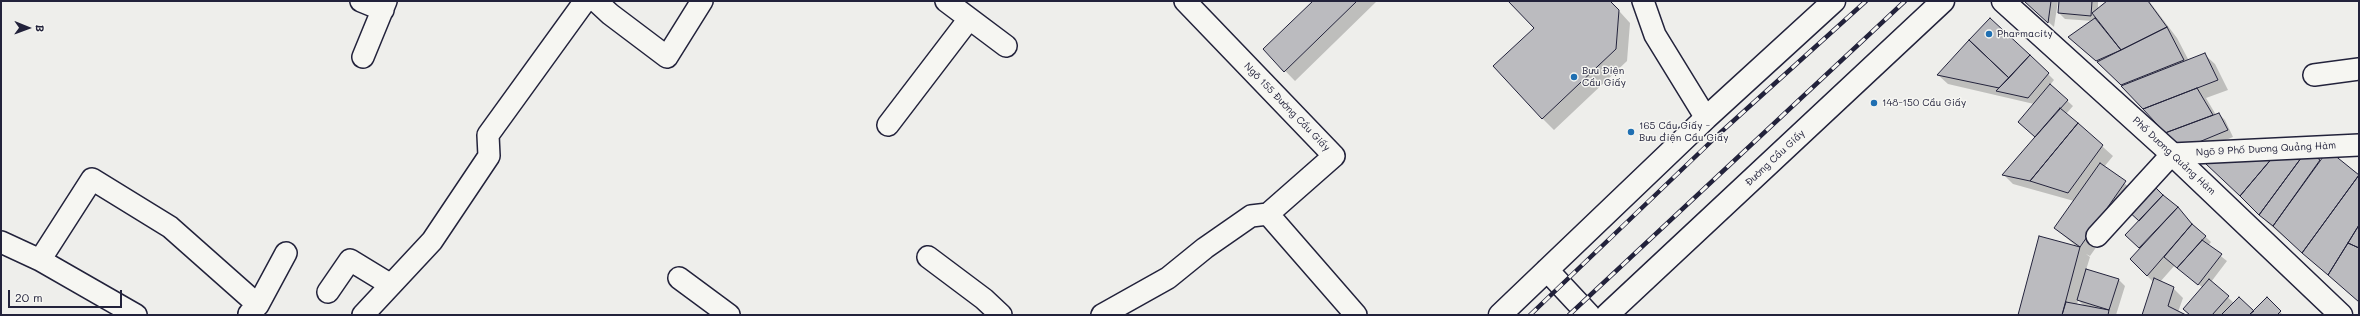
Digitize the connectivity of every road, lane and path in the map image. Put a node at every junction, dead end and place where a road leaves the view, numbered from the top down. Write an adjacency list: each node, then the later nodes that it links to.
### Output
1 (361, 1): 11 (lane)
2 (585, 1): 29 (lane)
3 (596, 1): 4 (lane)
4 (702, 1)
5 (946, 1): 12 (lane)
6 (1185, 1): 21 (lane, Ngõ 155 Đường Cầu Giấy)
7 (1643, 1): 17 (lane)
8 (1834, 1): 17 (main road)
9 (1943, 1): 40 (main road, Đường Cầu Giấy)
10 (2003, 1): 20 (main road, Phố Dương Quảng Hàm)
11 (385, 5): 14 (lane)
12 (969, 19): 13 (lane); 18 (lane)
13 (1006, 46)
14 (363, 57)
15 (2359, 69): 16 (lane)
16 (2314, 76)
17 (1706, 118): 27 (main road)
18 (888, 125)
19 (2359, 145): 20 (lane, Ngõ 9 Phố Dương Quảng Hàm)
20 (2172, 154): 22 (lane); 41 (main road, Phố Dương Quảng Hàm)
21 (1268, 214): 36 (lane); 37 (lane)
22 (2097, 236)
23 (1, 242): 26 (lane)
24 (286, 253): 31 (lane)
25 (928, 257): 35 (lane)
26 (40, 260): 31 (lane); 32 (lane)
27 (1547, 270): 38 (main road); 39 (main road)
28 (679, 278): 34 (lane)
29 (391, 285): 30 (lane); 33 (lane)
30 (328, 292)
31 (253, 310)
32 (136, 315)
33 (363, 315)
34 (729, 315)
35 (1001, 315)
36 (1102, 315)
37 (1356, 315)
38 (1500, 315)
39 (1589, 315)
40 (1607, 315)
41 (2341, 315)

